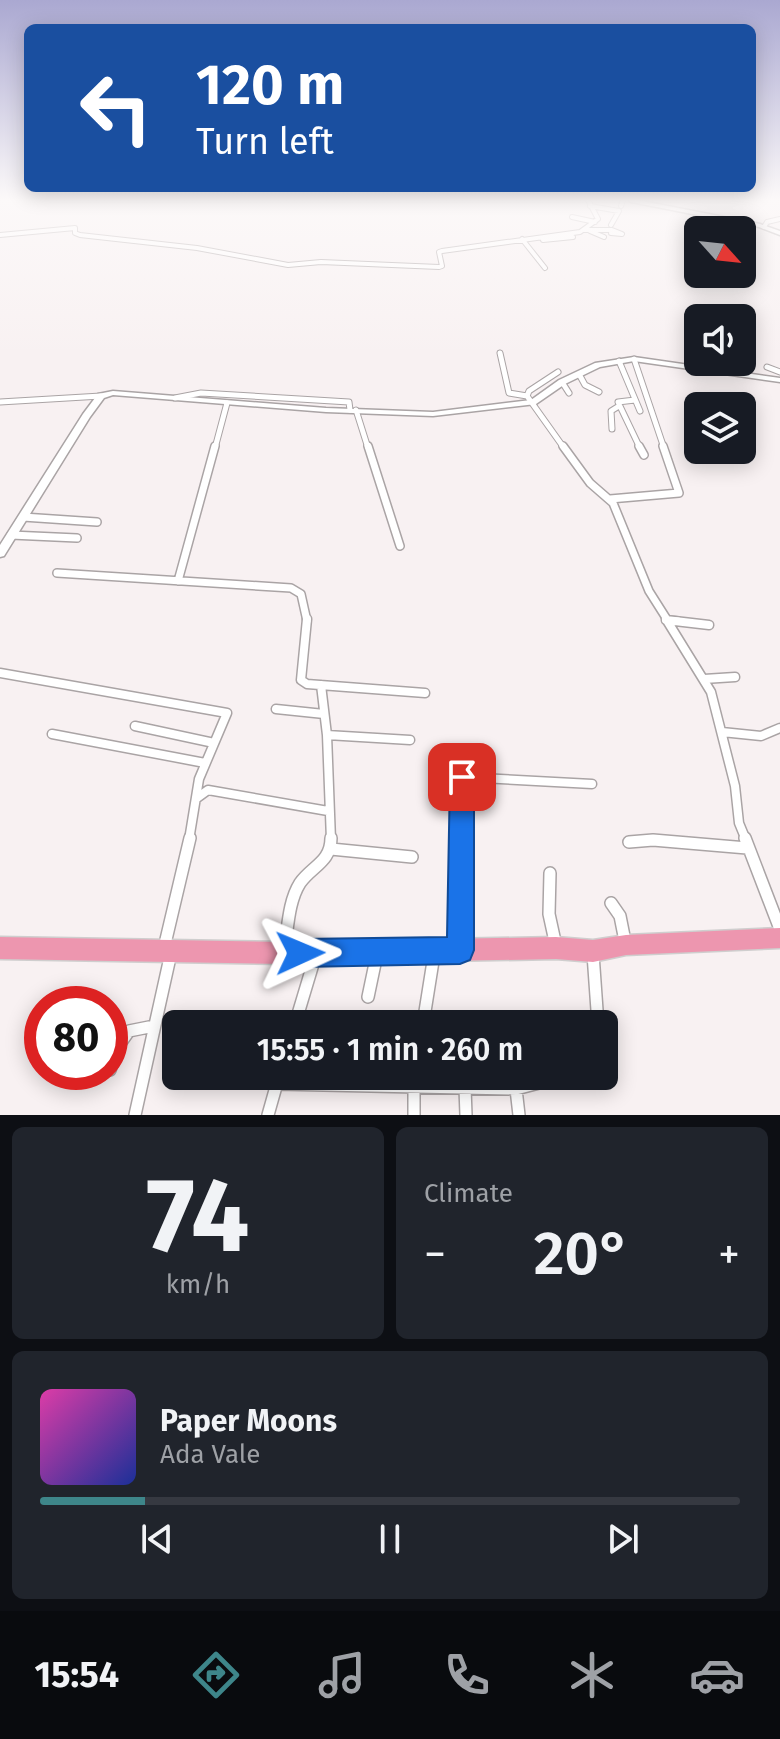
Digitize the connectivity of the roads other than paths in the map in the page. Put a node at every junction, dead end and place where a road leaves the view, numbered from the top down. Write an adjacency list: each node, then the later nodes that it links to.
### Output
1 (219, 252): 2 (street)
2 (441, 252)
3 (532, 252): 4 (street)
4 (545, 268)
5 (500, 353): 18 (street)
6 (634, 359): 7 (street); 12 (street); 27 (street)
7 (619, 361): 11 (street); 19 (street)
8 (767, 367): 10 (street)
9 (558, 372): 18 (street)
10 (780, 372)
11 (578, 378): 13 (street); 14 (street)
12 (780, 380)
13 (563, 383): 15 (street); 18 (street)
14 (599, 392)
15 (569, 393)
16 (101, 396): 17 (street); 20 (street); 28 (street)
17 (175, 398): 21 (street); 23 (street)
18 (530, 399): 23 (street); 27 (street)
19 (635, 400): 22 (street); 24 (street)
20 (0, 402)
21 (227, 403): 23 (street); 35 (street)
22 (619, 406): 25 (street); 26 (street)
23 (353, 410): 32 (street)
24 (640, 411)
25 (612, 429)
26 (644, 455)
27 (610, 499): 36 (street)
28 (23, 517): 29 (street); 30 (street)
29 (97, 522)
30 (11, 535): 31 (street); 33 (street)
31 (77, 538)
32 (400, 546)
33 (0, 553)
34 (57, 573): 35 (street)
35 (178, 581): 41 (street)
36 (666, 620): 37 (street); 40 (street)
37 (709, 625)
38 (0, 673): 51 (street)
39 (735, 677): 40 (street)
40 (704, 679): 47 (street)
41 (321, 685): 42 (street); 44 (street)
42 (425, 693)
43 (276, 709): 44 (street)
44 (324, 714): 49 (street)
45 (135, 726): 51 (street)
46 (780, 728): 47 (street)
47 (722, 732): 57 (street)
48 (52, 734): 52 (street)
49 (327, 735): 50 (street); 55 (street)
50 (410, 740)
51 (214, 743): 52 (street)
52 (205, 763): 54 (street)
53 (592, 784): 67 (street)
54 (197, 798): 55 (street); 66 (street)
55 (328, 811): 58 (street)
56 (629, 842): 57 (street)
57 (747, 848): 62 (street)
58 (331, 849): 59 (street); 72 (street)
59 (412, 857)
60 (550, 873): 65 (street)
61 (611, 903): 63 (street)
62 (779, 938): 63 (highway)
63 (626, 945): 69 (highway)
64 (0, 948): 66 (highway)
65 (556, 948): 67 (highway); 69 (highway)
66 (168, 950): 72 (highway); 77 (street)
67 (460, 950): 68 (highway)
68 (435, 951): 71 (highway); 75 (street)
69 (593, 951): 76 (street)
70 (317, 952): 71 (highway); 72 (highway); 74 (street)
71 (377, 952): 73 (street)
72 (284, 953)
73 (368, 997)
74 (299, 1010)
75 (425, 1010)
76 (597, 1010)
77 (154, 1026): 78 (street); 83 (street)
78 (128, 1032)
79 (275, 1090): 84 (street)
80 (414, 1090): 85 (street)
81 (465, 1090): 86 (street)
82 (516, 1090): 87 (street)
83 (135, 1115)
84 (268, 1115)
85 (414, 1115)
86 (466, 1115)
87 (519, 1115)

